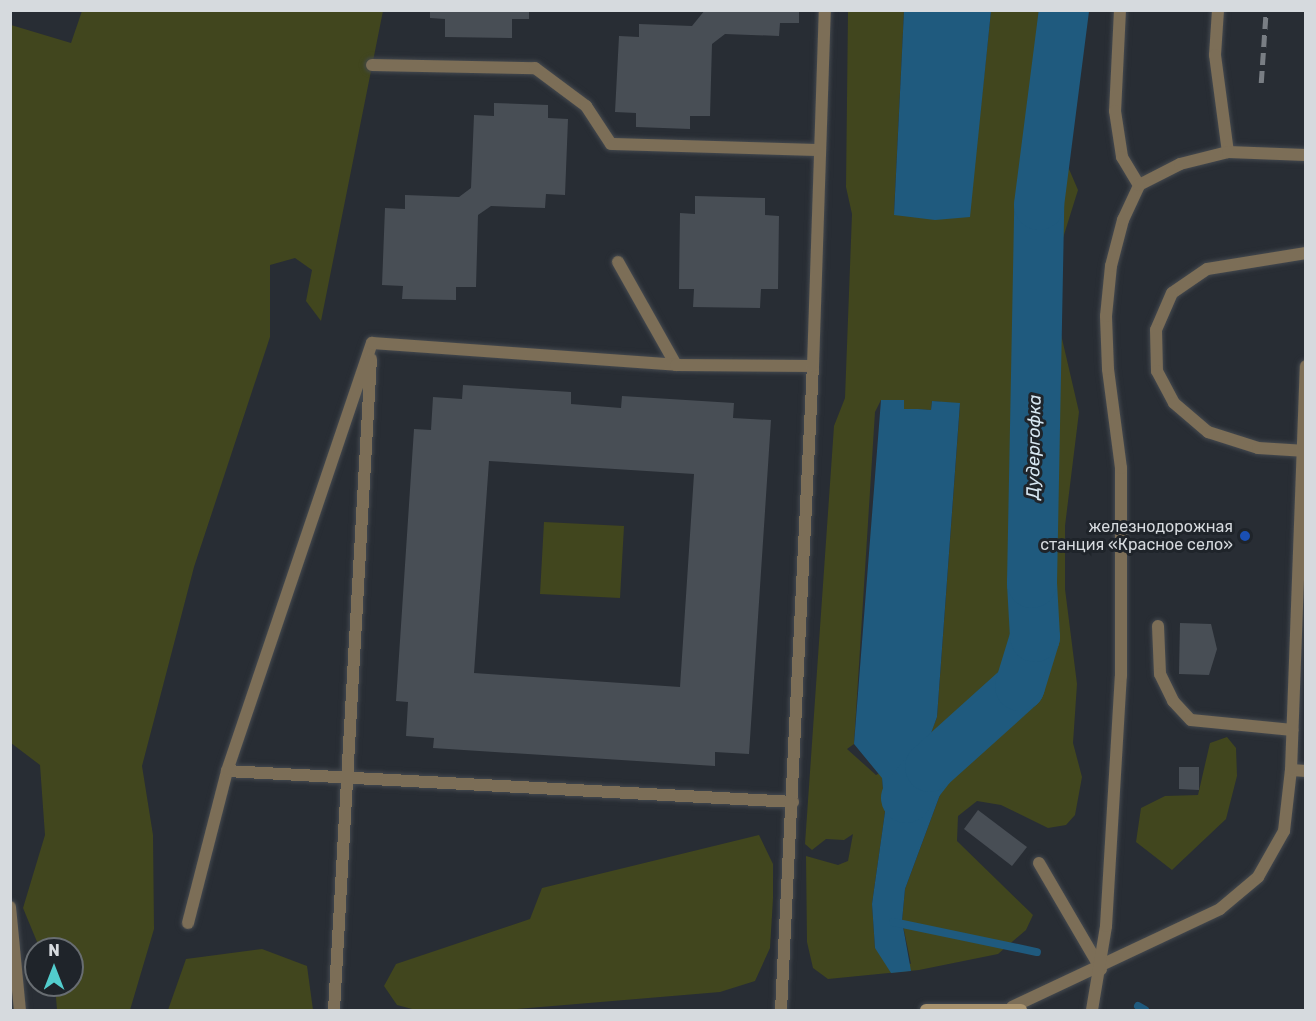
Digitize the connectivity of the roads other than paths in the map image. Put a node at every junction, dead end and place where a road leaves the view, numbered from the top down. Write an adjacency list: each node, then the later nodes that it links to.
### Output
1 (825, 10): 5 (lane)
2 (1120, 10): 8 (lane)
3 (1218, 10): 6 (lane)
4 (372, 65): 5 (lane)
5 (819, 150): 13 (lane)
6 (1228, 152): 7 (lane); 8 (lane)
7 (1305, 155)
8 (1139, 185): 26 (lane)
9 (1305, 252): 15 (lane)
10 (618, 262): 12 (lane)
11 (372, 343): 12 (lane); 19 (lane); 21 (lane)
12 (676, 365): 13 (lane)
13 (813, 366): 22 (lane)
14 (1305, 366): 15 (lane)
15 (1304, 451): 17 (lane)
16 (1158, 626): 17 (lane)
17 (1293, 730): 18 (lane)
18 (1291, 770): 20 (lane); 26 (lane)
19 (227, 771): 21 (lane); 25 (lane)
20 (1305, 771)
21 (347, 780): 22 (lane); 31 (lane)
22 (794, 802): 32 (lane)
23 (1039, 863): 26 (lane)
24 (10, 907): 27 (lane)
25 (188, 923)
26 (1101, 969): 28 (lane); 34 (lane)
27 (14, 979): 30 (lane)
28 (1016, 1009): 29 (main road)
29 (949, 1010): 33 (main road)
30 (20, 1011)
31 (334, 1011)
32 (781, 1011)
33 (926, 1011)
34 (1092, 1011)

